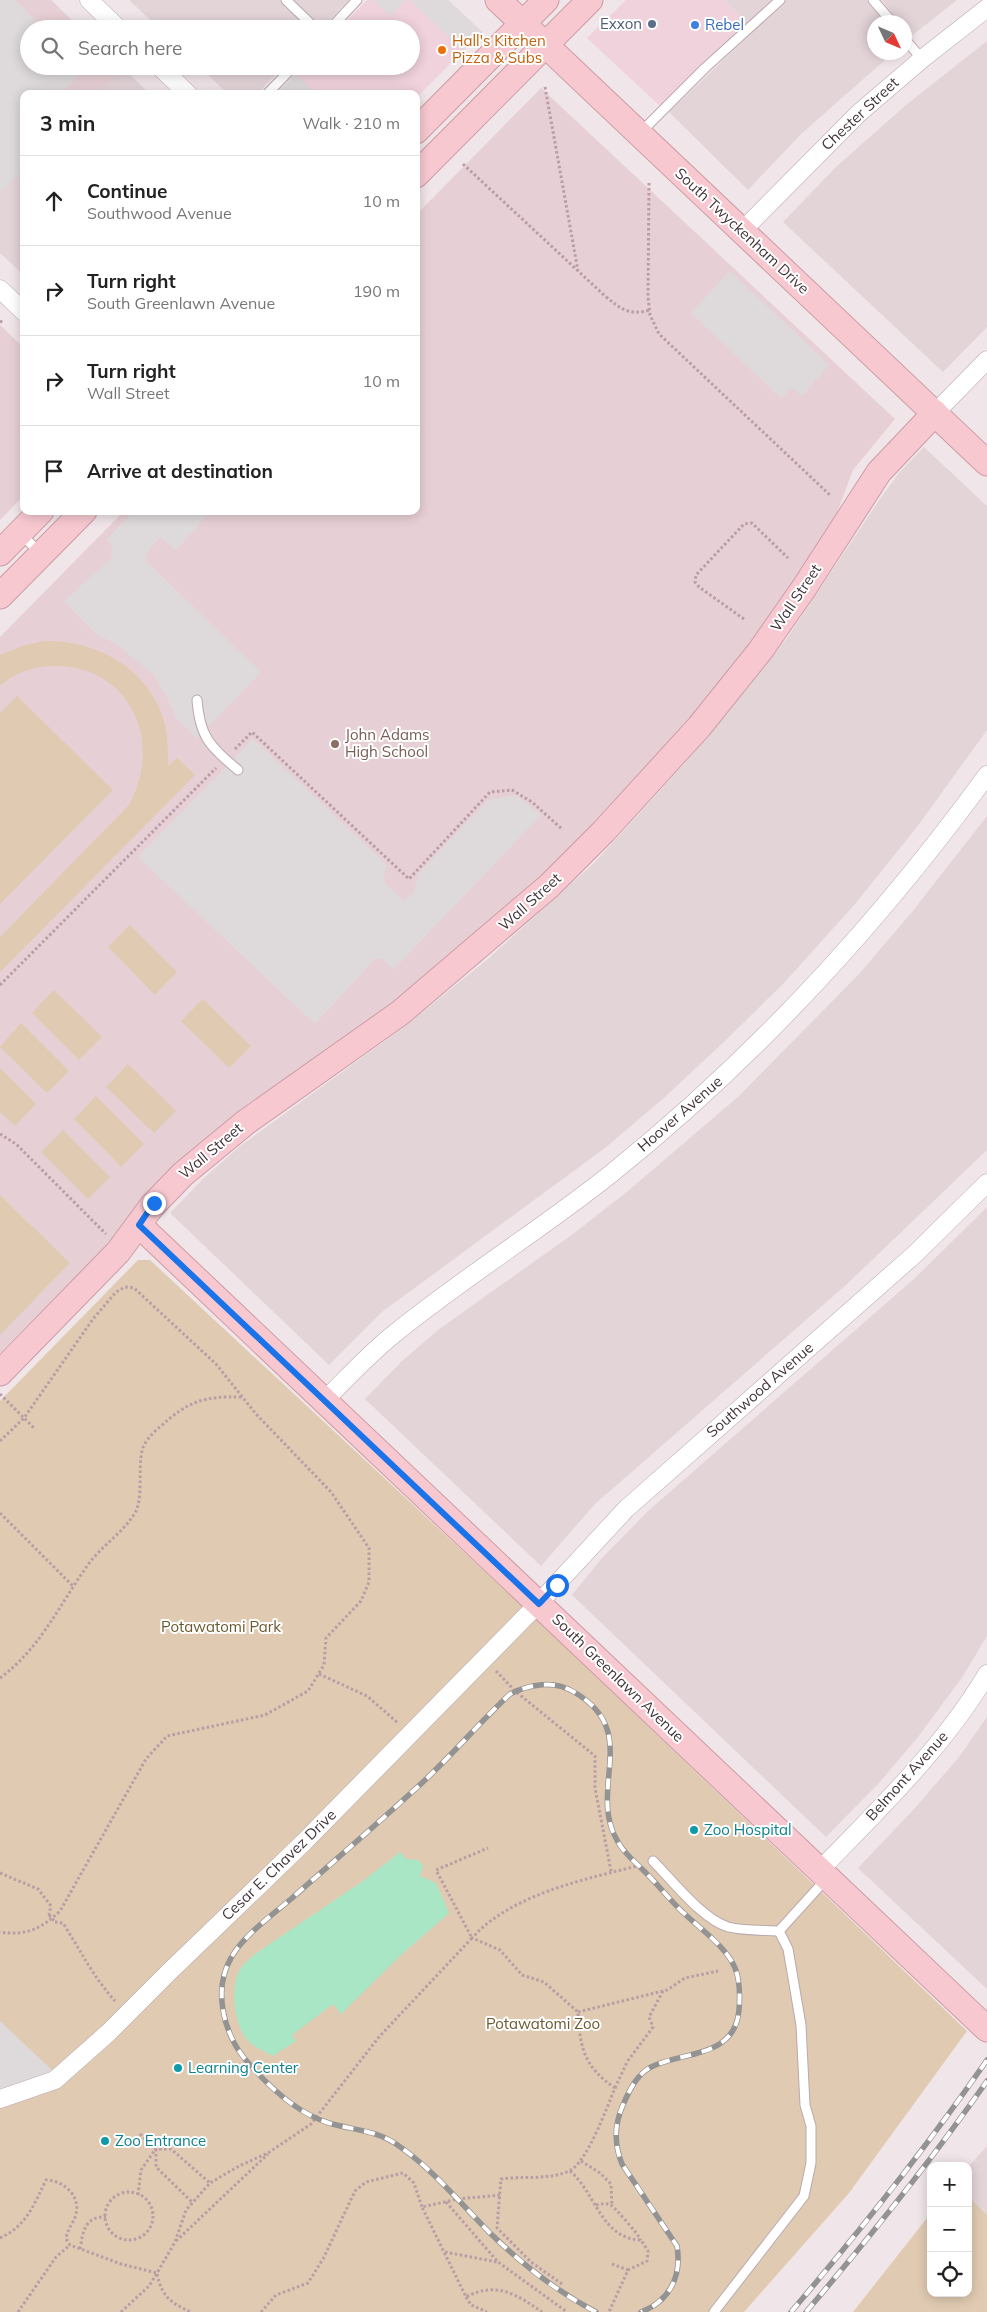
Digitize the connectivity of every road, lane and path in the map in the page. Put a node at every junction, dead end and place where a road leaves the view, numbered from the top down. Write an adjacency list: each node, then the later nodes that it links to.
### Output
1 (89, 0): 11 (street)
2 (286, 0): 12 (lane)
3 (358, 0): 13 (lane)
4 (498, 0): 14 (street, South Twyckenham Drive)
5 (546, 0): 14 (street)
6 (590, 0): 15 (street)
7 (780, 0): 24 (lane)
8 (873, 0): 10 (lane)
9 (987, 8): 17 (street, Chester Street)
10 (886, 15)
11 (110, 20)
12 (307, 20)
13 (339, 20)
14 (522, 24): 15 (street, South Twyckenham Drive); 23 (street)
15 (545, 46): 24 (street, South Twyckenham Drive); 26 (street)
16 (912, 47): 17 (lane)
17 (922, 59): 28 (street, Chester Street)
18 (168, 75): 21 (street)
19 (285, 75): 22 (lane)
20 (545, 87): 29 (path)
21 (184, 90)
22 (271, 90)
23 (420, 127)
24 (639, 134): 28 (street, South Twyckenham Drive)
25 (463, 164): 29 (path)
26 (420, 171)
27 (649, 184): 32 (path)
28 (742, 231): 34 (street, South Twyckenham Drive)
29 (578, 271): 32 (path)
30 (0, 289): 31 (street)
31 (20, 308)
32 (650, 310): 36 (path)
33 (987, 360): 34 (street, Wall Street)
34 (935, 413): 35 (street, South Twyckenham Drive); 53 (street, Wall Street)
35 (987, 463)
36 (830, 496)
37 (37, 515): 39 (street)
38 (80, 515): 41 (street)
39 (20, 533): 40 (street); 41 (lane)
40 (0, 553)
41 (42, 554): 43 (street)
42 (788, 558): 44 (path)
43 (0, 596)
44 (744, 619)
45 (197, 700): 46 (lane)
46 (225, 759): 47 (lane); 49 (path); 50 (path)
47 (238, 770)
48 (987, 775): 58 (street, Hoover Avenue)
49 (563, 830)
50 (0, 986)
51 (0, 1134): 54 (path)
52 (987, 1183): 64 (street, Southwood Avenue)
53 (139, 1225): 54 (street, Wall Street); 58 (street, South Greenlawn Avenue)
54 (121, 1248): 55 (street, Wall Street)
55 (0, 1373)
56 (0, 1394): 59 (path)
57 (242, 1396): 59 (path); 63 (path); 66 (path)
58 (324, 1401): 64 (street, South Greenlawn Avenue)
59 (24, 1418): 60 (path); 61 (path)
60 (35, 1429)
61 (0, 1441)
62 (0, 1513): 63 (path)
63 (73, 1586): 68 (path)
64 (539, 1604): 65 (street, Cesar E. Chavez Drive); 74 (street, South Greenlawn Avenue)
65 (485, 1659): 69 (street, Cesar E. Chavez Drive); 72 (path)
66 (319, 1674): 69 (path); 76 (path)
67 (987, 1674): 74 (street, Belmont Avenue)
68 (0, 1678)
69 (410, 1735): 81 (street, Cesar E. Chavez Drive)
70 (488, 1848): 77 (path)
71 (653, 1861): 72 (path); 75 (lane)
72 (612, 1871): 77 (path)
73 (0, 1874): 81 (path, bridge)
74 (823, 1874): 75 (lane); 82 (street, South Greenlawn Avenue)
75 (779, 1931): 119 (lane)
76 (0, 1932)
77 (472, 1938): 80 (path); 87 (path)
78 (718, 1971): 79 (path)
79 (663, 1991): 80 (path); 83 (path)
80 (578, 2012): 83 (path)
81 (127, 2015): 84 (street, Cesar E. Chavez Drive)
82 (987, 2029)
83 (615, 2088): 88 (path)
84 (0, 2099)
85 (140, 2134): 86 (path)
86 (156, 2149): 90 (path); 91 (path); 93 (path)
87 (268, 2153): 90 (path); 101 (path)
88 (581, 2161): 89 (path); 96 (path)
89 (570, 2171): 92 (path); 95 (path)
90 (210, 2183): 93 (path)
91 (138, 2195): 98 (path); 98 (path)
92 (500, 2196): 94 (path); 109 (path)
93 (192, 2202): 101 (path)
94 (445, 2202): 97 (path); 105 (path)
95 (596, 2205): 96 (path); 100 (path)
96 (612, 2206): 100 (path)
97 (422, 2207): 104 (path); 114 (path)
98 (106, 2217): 103 (path)
99 (0, 2238): 102 (path)
100 (641, 2240): 107 (path)
101 (175, 2242): 108 (path)
102 (70, 2245): 103 (path); 111 (path)
103 (80, 2249): 108 (path)
104 (445, 2252): 105 (path); 110 (path)
105 (498, 2262): 117 (path)
106 (612, 2264): 107 (path)
107 (628, 2270): 118 (path)
108 (157, 2274): 112 (path); 113 (path)
109 (562, 2284)
110 (466, 2296): 115 (path); 116 (path)
111 (18, 2312)
112 (121, 2312)
113 (191, 2312)
114 (261, 2312)
115 (487, 2312)
116 (542, 2312)
117 (567, 2312)
118 (609, 2312)
119 (714, 2312)

